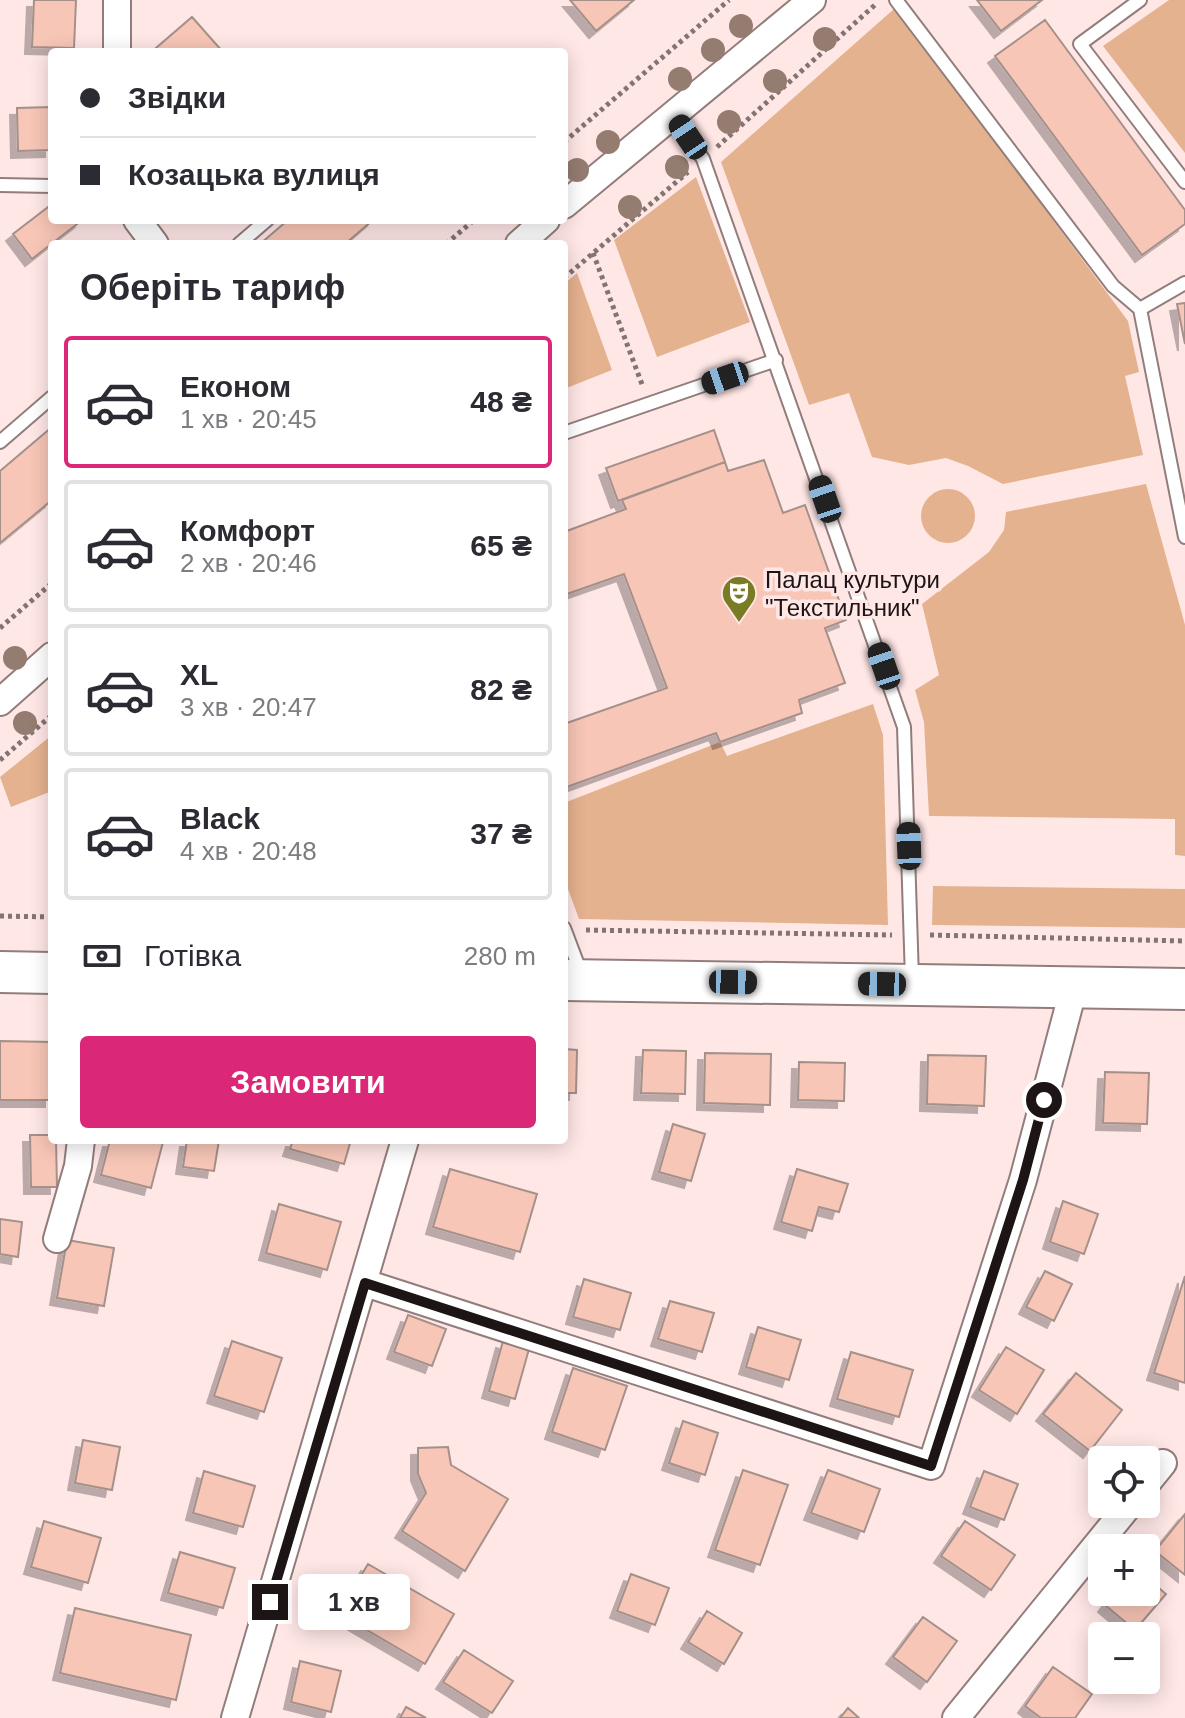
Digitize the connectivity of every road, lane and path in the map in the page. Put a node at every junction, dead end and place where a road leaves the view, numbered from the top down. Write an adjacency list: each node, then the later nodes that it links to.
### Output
1 (117, 0): 7 (street)
2 (729, 0): 9 (path)
3 (812, 0): 8 (street)
4 (881, 0): 10 (path)
5 (896, 0): 24 (lane)
6 (1140, 0): 11 (lane)
7 (117, 48)
8 (673, 114): 10 (lane); 14 (street)
9 (568, 139)
10 (703, 159): 21 (path); 25 (lane)
11 (1185, 182)
12 (0, 185): 13 (lane)
13 (48, 186)
14 (568, 202)
15 (262, 224): 18 (lane)
16 (469, 224): 19 (path)
17 (542, 224): 20 (street)
18 (244, 240)
19 (451, 240)
20 (524, 240)
21 (593, 253): 22 (path); 27 (path)
22 (568, 275)
23 (1185, 283): 24 (lane)
24 (1140, 309): 30 (lane)
25 (776, 360): 27 (lane); 40 (lane)
26 (48, 400): 29 (lane)
27 (649, 404): 28 (lane)
28 (568, 432)
29 (0, 442)
30 (1185, 537)
31 (48, 586): 32 (path)
32 (0, 628)
33 (48, 660): 34 (street)
34 (1, 701)
35 (48, 718): 36 (path)
36 (0, 760)
37 (0, 916): 38 (path)
38 (48, 917)
39 (568, 929): 40 (path)
40 (912, 935): 41 (path); 46 (lane)
41 (1185, 941)
42 (568, 952): 45 (lane)
43 (0, 972): 44 (main road)
44 (48, 973)
45 (573, 980): 46 (main road)
46 (912, 985): 47 (main road)
47 (1074, 987): 48 (main road); 52 (street)
48 (1185, 989)
49 (81, 1144): 51 (street)
50 (404, 1144): 52 (street)
51 (57, 1239)
52 (365, 1283): 57 (street)
53 (1163, 1463): 54 (street)
54 (1160, 1467)
55 (1119, 1518): 56 (street)
56 (966, 1714)
57 (235, 1718)

